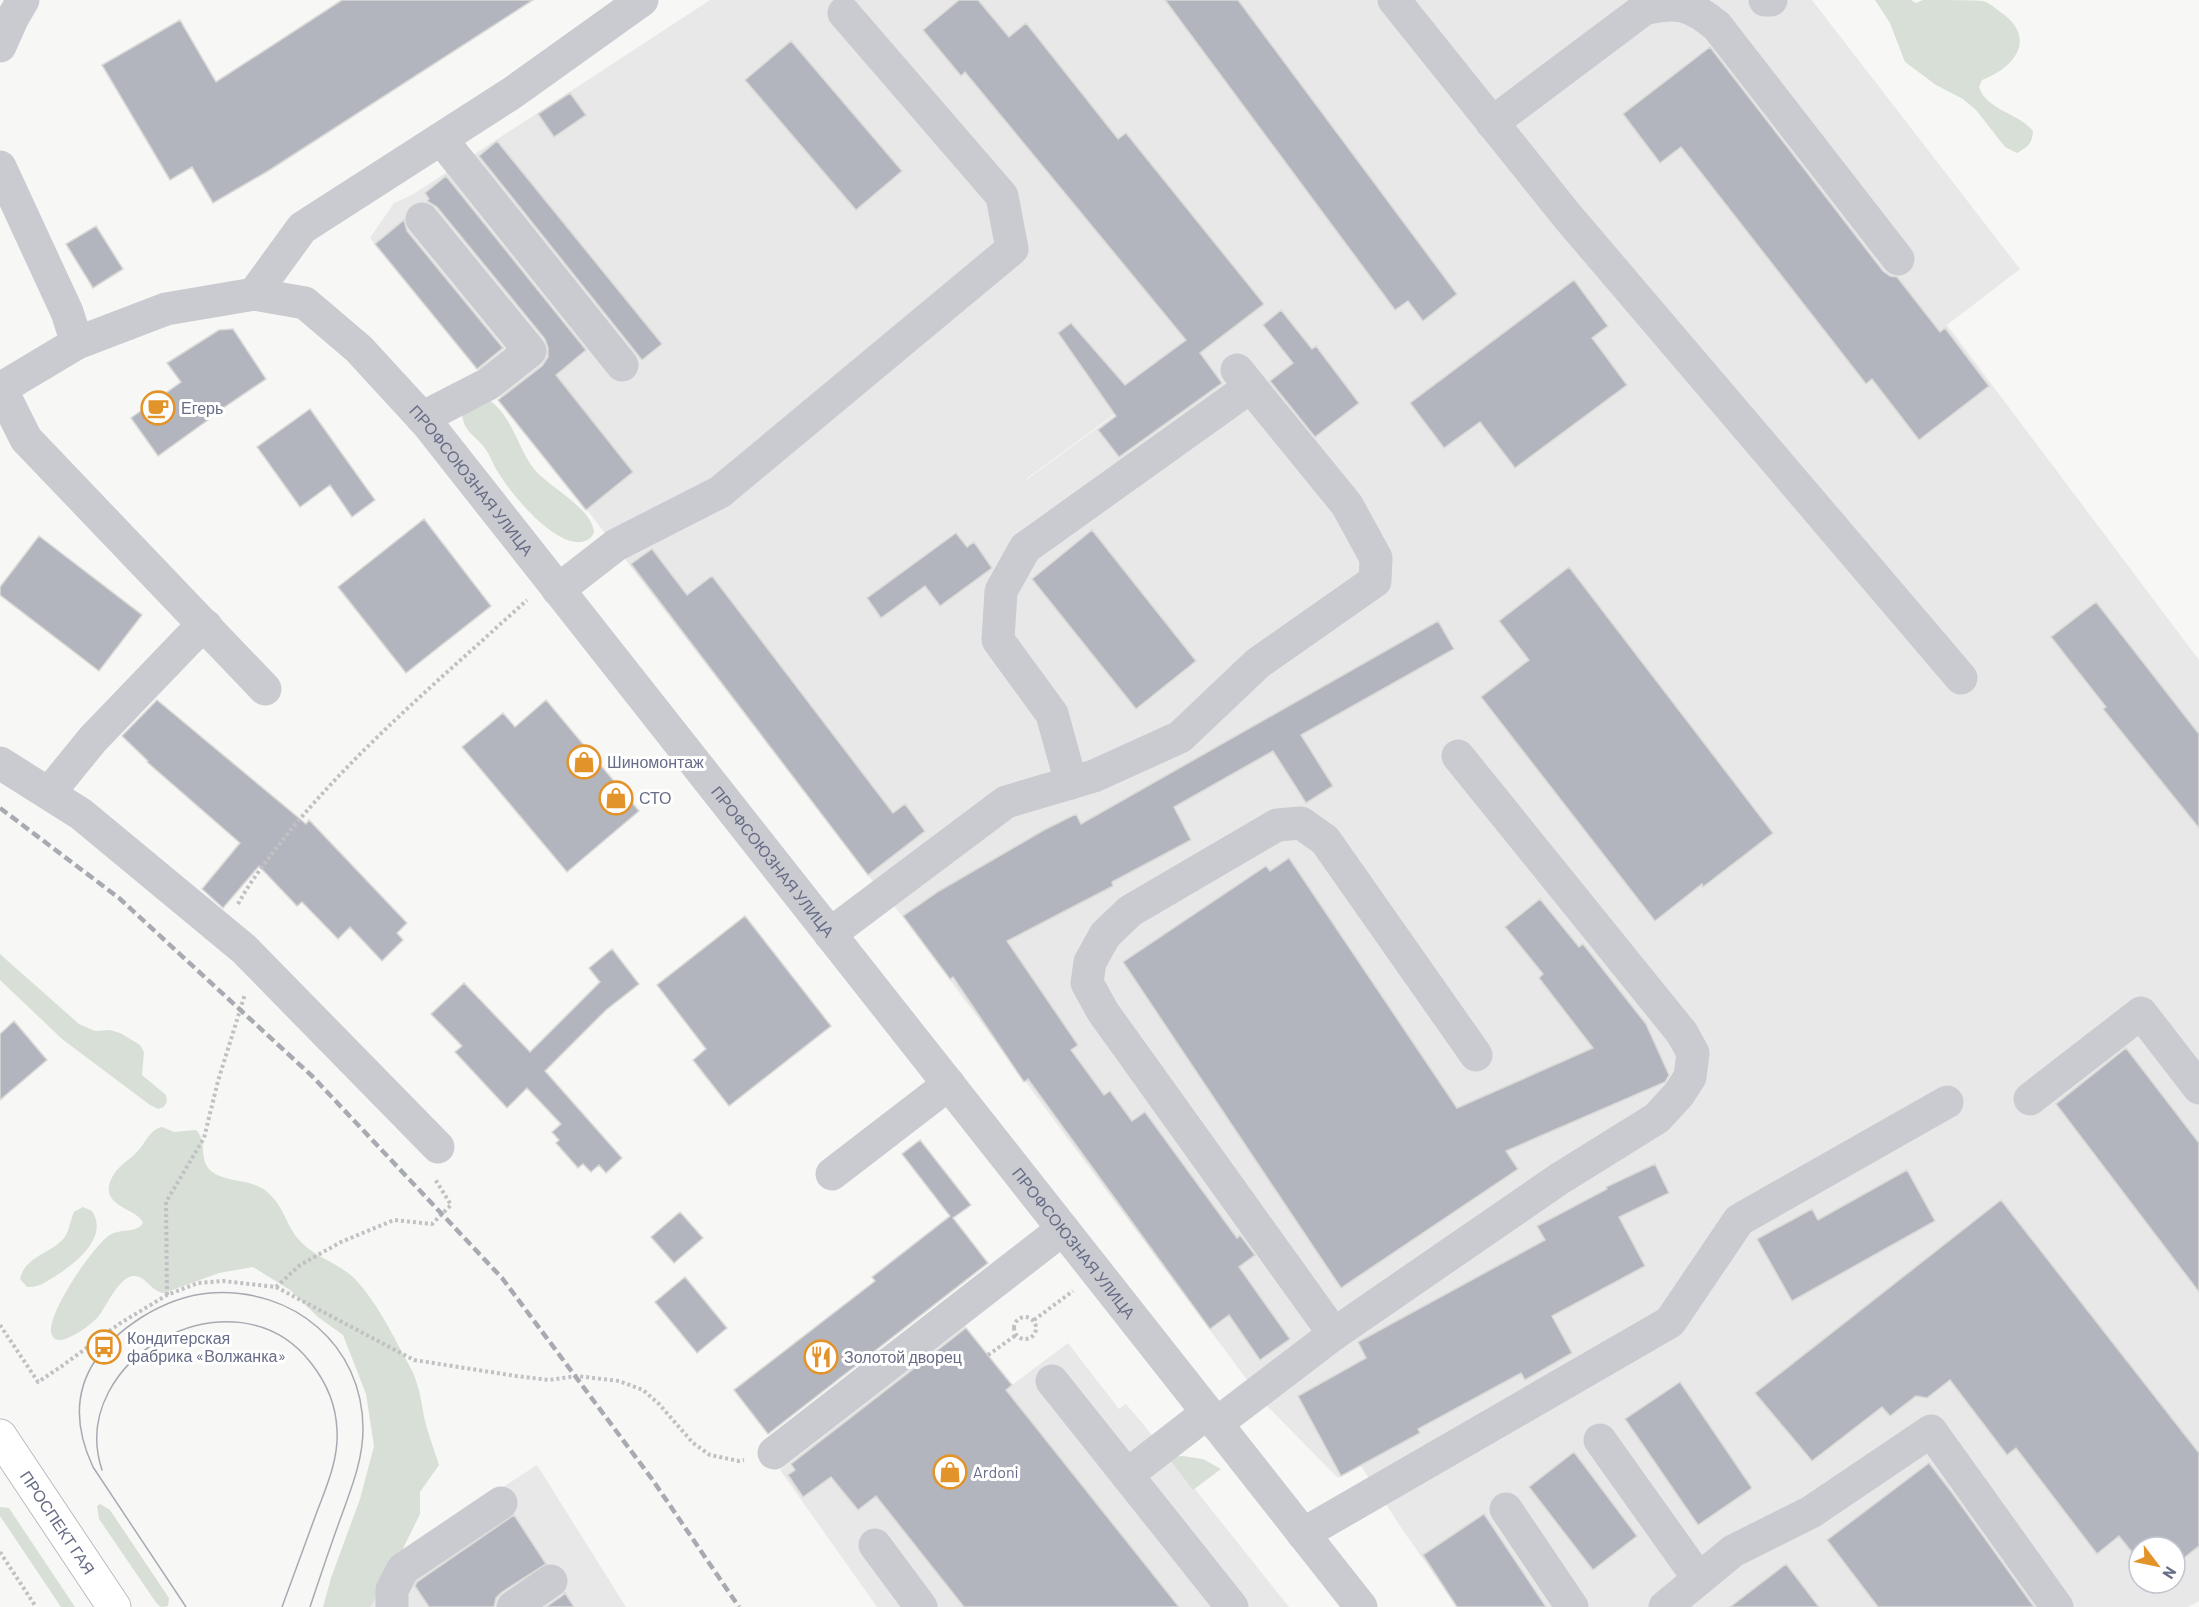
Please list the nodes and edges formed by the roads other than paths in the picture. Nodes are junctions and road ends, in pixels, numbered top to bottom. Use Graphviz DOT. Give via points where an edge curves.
graph roads {
  1 [pos="642,0"];
  2 [pos="1394,0"];
  3 [pos="1765,0"];
  4 [pos="1771,0"];
  5 [pos="844,13"];
  6 [pos="1492,123"];
  7 [pos="441,139"];
  8 [pos="0,167"];
  9 [pos="422,219"];
  10 [pos="1898,259"];
  11 [pos="254,294"];
  12 [pos="77,343"];
  13 [pos="622,365"];
  14 [pos="1,389"];
  15 [pos="422,418"];
  16 [pos="10,433"];
  17 [pos="554,584"];
  18 [pos="206,626"];
  19 [pos="1961,678"];
  20 [pos="265,689"];
  21 [pos="1458,756"];
  22 [pos="0,764"];
  23 [pos="1071,783"];
  24 [pos="49,793"];
  25 [pos="830,934"];
  26 [pos="1476,1055"];
  27 [pos="948,1084"];
  28 [pos="2199,1088"];
  29 [pos="2030,1099"];
  30 [pos="1947,1102"];
  31 [pos="438,1147"];
  32 [pos="832,1174"];
  33 [pos="1062,1229"];
  34 [pos="1334,1334"];
  35 [pos="1052,1381"];
  36 [pos="1212,1418"];
  37 [pos="0,1436"];
  38 [pos="1600,1440"];
  39 [pos="774,1453"];
  40 [pos="1127,1475"];
  41 [pos="501,1503"];
  42 [pos="1506,1509"];
  43 [pos="1303,1534"];
  44 [pos="874,1545"];
  45 [pos="1699,1579"];
  46 [pos="551,1581"];
  47 [pos="114,1607"];
  48 [pos="392,1607"];
  49 [pos="513,1607"];
  50 [pos="921,1607"];
  51 [pos="1232,1607"];
  52 [pos="1361,1607"];
  53 [pos="1572,1607"];
  54 [pos="1665,1607"];
  55 [pos="2057,1607"];
  1 -- 7 [label="street"];
  2 -- 6 [label="street"];
  3 -- 4 [label="street"];
  5 -- 17 [label="street" via="1002,196 1012,249 720,492 616,545"];
  6 -- 10 [label="street" via="1644,9 1666,4 1687,6 1717,26"];
  6 -- 19 [label="street"];
  7 -- 11 [label="street" via="302,228"];
  7 -- 13 [label="street"];
  8 -- 12 [label="street" via="68,312"];
  9 -- 15 [label="street" via="530,351 488,384"];
  11 -- 12 [label="street, ПРОФСОЮЗНАЯ УЛИЦА" via="166,309"];
  11 -- 15 [label="street, ПРОФСОЮЗНАЯ УЛИЦА" via="305,303 359,349"];
  12 -- 14 [label="street, ПРОФСОЮЗНАЯ УЛИЦА"];
  14 -- 16 [label="street"];
  15 -- 17 [label="street, ПРОФСОЮЗНАЯ УЛИЦА"];
  16 -- 18 [label="street" via="26,439"];
  17 -- 25 [label="street, ПРОФСОЮЗНАЯ УЛИЦА"];
  18 -- 20 [label="street"];
  18 -- 24 [label="street" via="93,739"];
  21 -- 34 [label="street" via="1682,1033 1693,1053 1690,1077 1657,1118 1559,1179"];
  22 -- 24 [label="street"];
  23 -- 23 [label="street" via="1180,736 1258,663 1375,581 1376,558 1347,505 1244,379 1024,548 1001,591 998,640 1052,714"];
  23 -- 25 [label="street" via="1006,802"];
  24 -- 31 [label="street" via="81,814 234,940"];
  25 -- 27 [label="street, ПРОФСОЮЗНАЯ УЛИЦА"];
  26 -- 34 [label="street" via="1325,840 1301,823 1277,825 1130,911 1105,935 1090,962 1087,982 1102,1012"];
  27 -- 32 [label="street"];
  27 -- 33 [label="street, ПРОФСОЮЗНАЯ УЛИЦА"];
  28 -- 29 [label="street" via="2141,1014"];
  30 -- 43 [label="street" via="1738,1220 1670,1322"];
  33 -- 36 [label="street, ПРОФСОЮЗНАЯ УЛИЦА"];
  33 -- 39 [label="street"];
  34 -- 36 [label="street"];
  35 -- 40 [label="street"];
  36 -- 40 [label="street"];
  36 -- 43 [label="street, ПРОФСОЮЗНАЯ УЛИЦА"];
  37 -- 47 [label="main road, ПРОСПЕКТ ГАЯ"];
  38 -- 45 [label="street"];
  40 -- 51 [label="street"];
  41 -- 48 [label="street" via="403,1569 392,1590"];
  42 -- 53 [label="street"];
  43 -- 52 [label="street, ПРОФСОЮЗНАЯ УЛИЦА"];
  44 -- 50 [label="street"];
  45 -- 54 [label="street"];
  45 -- 55 [label="street" via="1733,1551 1811,1512 1931,1431"];
  46 -- 49 [label="street"];
}
